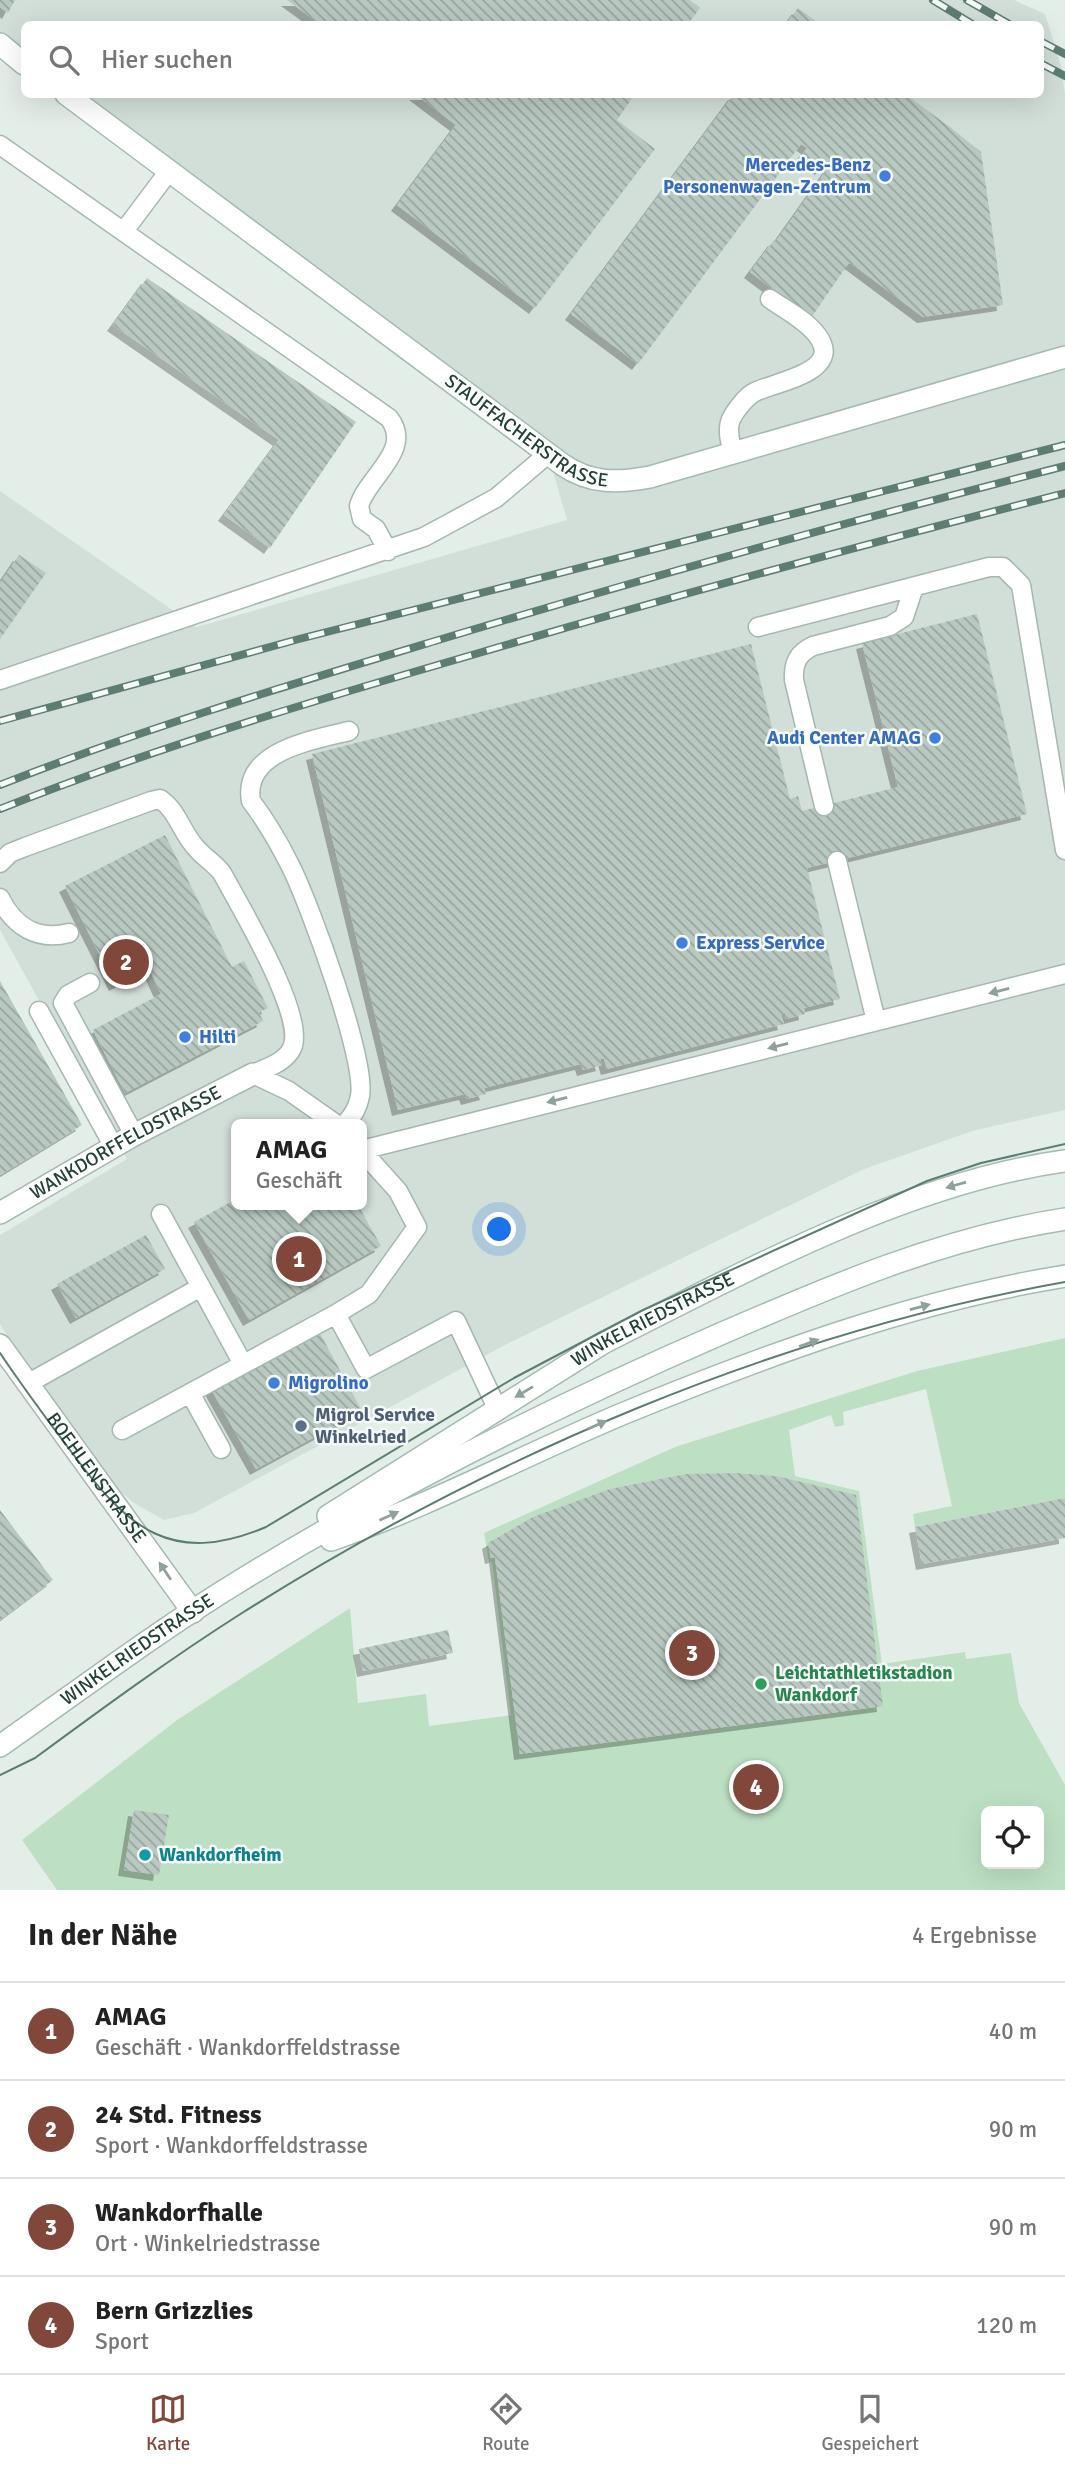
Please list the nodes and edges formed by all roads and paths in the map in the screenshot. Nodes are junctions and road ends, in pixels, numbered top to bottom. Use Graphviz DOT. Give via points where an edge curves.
graph roads {
  1 [pos="0,44"];
  2 [pos="21,62"];
  3 [pos="71,98"];
  4 [pos="0,145"];
  5 [pos="169,171"];
  6 [pos="124,231"];
  7 [pos="770,299"];
  8 [pos="1065,358"];
  9 [pos="548,454"];
  10 [pos="733,454"];
  11 [pos="387,551"];
  12 [pos="914,587"];
  13 [pos="758,627"];
  14 [pos="0,680"];
  15 [pos="349,731"];
  16 [pos="824,806"];
  17 [pos="1065,850"];
  18 [pos="837,861"];
  19 [pos="0,863"];
  20 [pos="0,898"];
  21 [pos="69,933"];
  22 [pos="1065,974"];
  23 [pos="90,983"];
  24 [pos="39,1011"];
  25 [pos="876,1021"];
  26 [pos="253,1074"];
  27 [pos="329,1119"];
  28 [pos="350,1119"];
  29 [pos="134,1135"];
  30 [pos="114,1147"];
  31 [pos="367,1150"];
  32 [pos="367,1157"];
  33 [pos="1065,1161"];
  34 [pos="0,1213"];
  35 [pos="161,1214"];
  36 [pos="1065,1219"];
  37 [pos="1065,1276"];
  38 [pos="201,1287"];
  39 [pos="336,1314"];
  40 [pos="0,1345"];
  41 [pos="243,1364"];
  42 [pos="27,1384"];
  43 [pos="190,1393"];
  44 [pos="497,1408"];
  45 [pos="122,1430"];
  46 [pos="221,1449"];
  47 [pos="279,1557"];
  48 [pos="193,1612"];
  49 [pos="0,1746"];
  1 -- 2 [label="main road"];
  3 -- 5 [label="main road, STAUFFACHERSTRASSE"];
  4 -- 6 [label="lane"];
  5 -- 6 [label="lane"];
  5 -- 9 [label="main road, STAUFFACHERSTRASSE"];
  6 -- 11 [label="lane" via="389,418 398,436 395,449 359,506 362,519 376,529"];
  7 -- 10 [label="lane" via="814,331 822,355 809,372 749,396 731,420"];
  8 -- 10 [label="main road, STAUFFACHERSTRASSE"];
  9 -- 10 [label="main road, STAUFFACHERSTRASSE" via="579,475 607,482 650,477"];
  9 -- 11 [label="lane" via="471,514"];
  11 -- 14 [label="lane"];
  12 -- 13 [label="lane"];
  12 -- 16 [label="lane" via="904,617 890,626 813,646 795,662 794,680"];
  12 -- 17 [label="lane" via="989,567 1003,567 1021,585"];
  15 -- 28 [label="lane" via="271,757 255,774 250,792 291,867 351,1034 360,1095"];
  18 -- 25 [label="lane"];
  19 -- 26 [label="lane" via="10,853 151,801 160,799 168,805 198,851 222,873 291,1008 296,1035 292,1049 280,1062"];
  20 -- 21 [label="lane" via="27,930 49,938"];
  22 -- 25 [label="lane, one-way"];
  23 -- 29 [label="lane" via="63,1003"];
  24 -- 30 [label="lane"];
  25 -- 31 [label="lane, one-way"];
  26 -- 27 [label="lane" via="289,1091"];
  26 -- 29 [label="main road, WANKDORFFELDSTRASSE"];
  29 -- 30 [label="main road, WANKDORFFELDSTRASSE"];
  30 -- 34 [label="main road, WANKDORFFELDSTRASSE"];
  32 -- 39 [label="lane" via="398,1191 417,1227 369,1294"];
  33 -- 44 [label="main road, WINKELRIEDSTRASSE, one-way" via="1022,1167 950,1187 872,1216 603,1343"];
  35 -- 38 [label="lane"];
  36 -- 47 [label="main road, WINKELRIEDSTRASSE" via="908,1257 811,1294 509,1431"];
  47 -- 37 [label="main road, WINKELRIEDSTRASSE, one-way" via="348,1534 627,1412 842,1331 1005,1286"];
  38 -- 41 [label="lane"];
  38 -- 42 [label="lane"];
  39 -- 41 [label="lane"];
  39 -- 44 [label="lane" via="366,1368 456,1321"];
  40 -- 42 [label="main road, BOEHLENSTRASSE"];
  41 -- 43 [label="lane"];
  48 -- 42 [label="main road, BOEHLENSTRASSE, one-way"];
  43 -- 45 [label="lane"];
  43 -- 46 [label="lane"];
  44 -- 47 [label="main road, WINKELRIEDSTRASSE" via="335,1510"];
  47 -- 48 [label="main road, WINKELRIEDSTRASSE"];
  48 -- 49 [label="main road, WINKELRIEDSTRASSE"];
}
